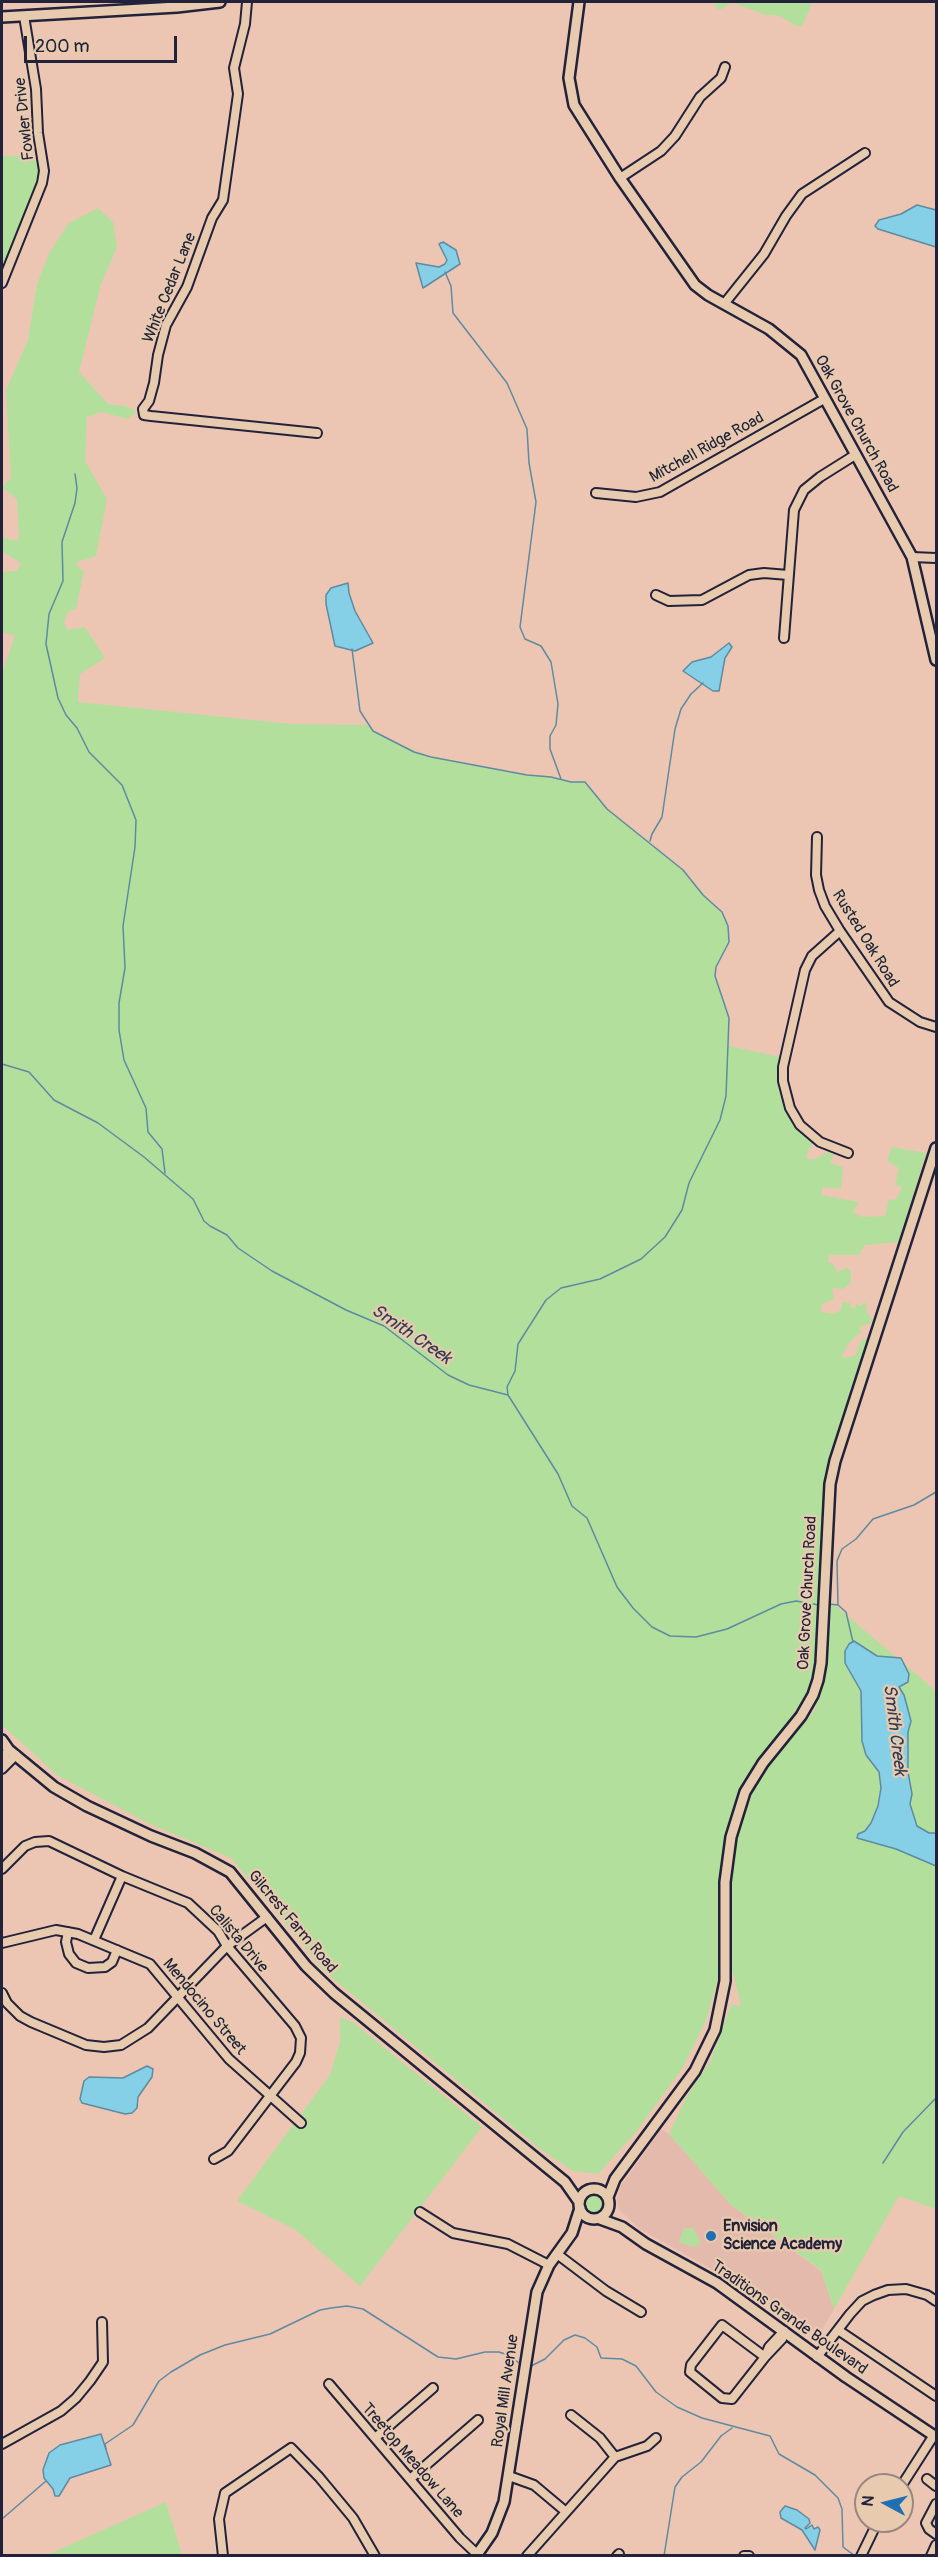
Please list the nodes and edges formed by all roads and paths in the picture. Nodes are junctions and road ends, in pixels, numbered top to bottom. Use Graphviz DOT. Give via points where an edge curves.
graph roads {
  1 [pos="220,2"];
  2 [pos="247,2"];
  3 [pos="579,2"];
  4 [pos="24,16"];
  5 [pos="2,17"];
  6 [pos="725,67"];
  7 [pos="865,153"];
  8 [pos="620,178"];
  9 [pos="2,283"];
  10 [pos="724,304"];
  11 [pos="824,399"];
  12 [pos="317,433"];
  13 [pos="855,455"];
  14 [pos="596,493"];
  15 [pos="912,557"];
  16 [pos="936,558"];
  17 [pos="788,575"];
  18 [pos="656,595"];
  19 [pos="784,638"];
  20 [pos="936,660"];
  21 [pos="817,837"];
  22 [pos="840,931"];
  23 [pos="936,1027"];
  24 [pos="936,1148"];
  25 [pos="848,1153"];
  26 [pos="2,1740"];
  27 [pos="12,1753"];
  28 [pos="2,1758"];
  29 [pos="2,1769"];
  30 [pos="2,1869"];
  31 [pos="122,1876"];
  32 [pos="267,1917"];
  33 [pos="68,1932"];
  34 [pos="94,1940"];
  35 [pos="2,1942"];
  36 [pos="227,1946"];
  37 [pos="117,1950"];
  38 [pos="2,1995"];
  39 [pos="177,1997"];
  40 [pos="270,2098"];
  41 [pos="301,2123"];
  42 [pos="214,2159"];
  43 [pos="615,2179"];
  44 [pos="566,2182"];
  45 [pos="593,2189"];
  46 [pos="608,2200"];
  47 [pos="579,2205"];
  48 [pos="420,2212"];
  49 [pos="597,2219"];
  50 [pos="622,2227"];
  51 [pos="572,2233"];
  52 [pos="557,2254"];
  53 [pos="549,2265"];
  54 [pos="936,2301"];
  55 [pos="641,2312"];
  56 [pos="102,2322"];
  57 [pos="838,2330"];
  58 [pos="784,2331"];
  59 [pos="765,2357"];
  60 [pos="817,2357"];
  61 [pos="329,2384"];
  62 [pos="433,2388"];
  63 [pos="936,2396"];
  64 [pos="571,2415"];
  65 [pos="478,2420"];
  66 [pos="935,2436"];
  67 [pos="375,2438"];
  68 [pos="656,2439"];
  69 [pos="2,2444"];
  70 [pos="615,2457"];
  71 [pos="910,2473"];
  72 [pos="509,2476"];
  73 [pos="410,2478"];
  74 [pos="927,2479"];
  75 [pos="936,2486"];
  76 [pos="936,2504"];
  77 [pos="565,2511"];
  78 [pos="872,2533"];
  79 [pos="936,2534"];
  80 [pos="936,2545"];
  81 [pos="477,2555"];
  82 [pos="222,2556"];
  83 [pos="375,2556"];
  84 [pos="526,2556"];
  85 [pos="744,2556"];
  86 [pos="749,2556"];
  87 [pos="861,2556"];
  88 [pos="931,2556"];
  1 -- 4 [label="main road"];
  2 -- 12 [label="street, White Cedar Lane" via="234,68 238,94 223,200 212,218 187,287 166,325 154,383 143,409 144,415 151,416"];
  3 -- 8 [label="main road, Oak Grove Church Road" via="568,78 570,94"];
  4 -- 5 [label="main road"];
  4 -- 9 [label="street, Fowler Drive" via="44,171"];
  6 -- 8 [label="street" via="721,78 700,97 661,151"];
  7 -- 10 [label="street" via="802,194 764,254"];
  8 -- 10 [label="main road, Oak Grove Church Road" via="695,285"];
  10 -- 11 [label="main road, Oak Grove Church Road" via="769,330 801,355"];
  11 -- 13 [label="main road, Oak Grove Church Road"];
  11 -- 14 [label="street, Mitchell Ridge Road" via="660,492 636,497"];
  13 -- 15 [label="main road, Oak Grove Church Road"];
  13 -- 17 [label="street" via="804,490 794,510"];
  15 -- 16 [label="street"];
  15 -- 20 [label="main road, Oak Grove Church Road"];
  17 -- 18 [label="street" via="749,575 702,600 669,602"];
  17 -- 19 [label="street"];
  21 -- 22 [label="street, Rusted Oak Road" via="819,890"];
  22 -- 23 [label="street, Rusted Oak Road" via="890,1002 920,1022"];
  22 -- 25 [label="street" via="812,956 805,970 783,1081 790,1108 800,1125 820,1142"];
  24 -- 43 [label="main road, Oak Grove Church Road" via="835,1461 830,1485 818,1680 801,1716 763,1763 746,1792 730,1837 725,1882 725,1981 717,2023 695,2071"];
  26 -- 27 [label="main road, Gilcrest Farm Road"];
  27 -- 28 [label="street"];
  27 -- 29 [label="street"];
  27 -- 32 [label="main road, Gilcrest Farm Road" via="54,1787 87,1806 230,1872"];
  30 -- 31 [label="street, Calista Drive" via="25,1846 49,1841"];
  31 -- 34 [label="street"];
  31 -- 36 [label="street, Calista Drive" via="188,1903 205,1917"];
  32 -- 36 [label="street"];
  32 -- 44 [label="main road, Gilcrest Farm Road" via="306,1966 334,1993"];
  33 -- 34 [label="street, Mendocino Street"];
  33 -- 35 [label="street, Mendocino Street" via="56,1930"];
  33 -- 37 [label="street" via="69,1954 76,1963 88,1968 105,1967"];
  34 -- 37 [label="street, Mendocino Street"];
  36 -- 39 [label="street"];
  36 -- 40 [label="street, Calista Drive" via="296,2026 301,2038 296,2062"];
  37 -- 39 [label="street, Mendocino Street" via="154,1967"];
  38 -- 39 [label="street" via="20,2016 31,2022 86,2045 104,2048 122,2045 140,2035"];
  39 -- 40 [label="street, Mendocino Street" via="229,2059"];
  40 -- 41 [label="street, Mendocino Street"];
  40 -- 42 [label="street, Calista Drive" via="228,2151"];
  43 -- 45 [label="main road, Oak Grove Church Road"];
  43 -- 46 [label="main road, Oak Grove Church Road"];
  44 -- 45 [label="main road, Gilcrest Farm Road"];
  44 -- 47 [label="main road, Gilcrest Farm Road"];
  45 -- 46 [label="main road"];
  45 -- 47 [label="main road" via="583,2194"];
  46 -- 49 [label="main road" via="607,2212"];
  46 -- 50 [label="main road, Traditions Grande Boulevard"];
  47 -- 49 [label="main road" via="585,2216"];
  47 -- 51 [label="main road, Royal Mill Avenue"];
  48 -- 53 [label="street" via="453,2233 508,2244"];
  49 -- 50 [label="main road, Traditions Grande Boulevard"];
  49 -- 51 [label="main road, Royal Mill Avenue"];
  50 -- 58 [label="main road, Traditions Grande Boulevard" via="717,2283"];
  51 -- 52 [label="main road, Royal Mill Avenue"];
  52 -- 53 [label="main road, Royal Mill Avenue"];
  52 -- 55 [label="street"];
  53 -- 72 [label="main road, Royal Mill Avenue" via="537,2292"];
  54 -- 57 [label="street" via="906,2289 881,2292 857,2306"];
  56 -- 69 [label="street" via="103,2362 90,2381 61,2411"];
  57 -- 60 [label="street"];
  57 -- 63 [label="street"];
  58 -- 59 [label="street"];
  58 -- 60 [label="main road, Traditions Grande Boulevard"];
  59 -- 59 [label="street" via="722,2325 690,2372 729,2400"];
  60 -- 66 [label="main road, Traditions Grande Boulevard"];
  61 -- 67 [label="street, Treetop Meadow Lane"];
  62 -- 67 [label="street"];
  64 -- 70 [label="street" via="600,2438"];
  65 -- 73 [label="street"];
  66 -- 71 [label="street"];
  67 -- 73 [label="street, Treetop Meadow Lane"];
  68 -- 70 [label="street"];
  70 -- 77 [label="street"];
  72 -- 77 [label="street" via="534,2485"];
  72 -- 81 [label="main road, Royal Mill Avenue" via="501,2513"];
  73 -- 81 [label="street, Treetop Meadow Lane"];
  74 -- 75 [label="street"];
  76 -- 79 [label="street" via="926,2523"];
  77 -- 84 [label="street"];
  78 -- 87 [label="street"];
  80 -- 88 [label="street"];
  82 -- 83 [label="street" via="219,2519 225,2493 291,2448 353,2518"];
  85 -- 86 [label="street"];
}
